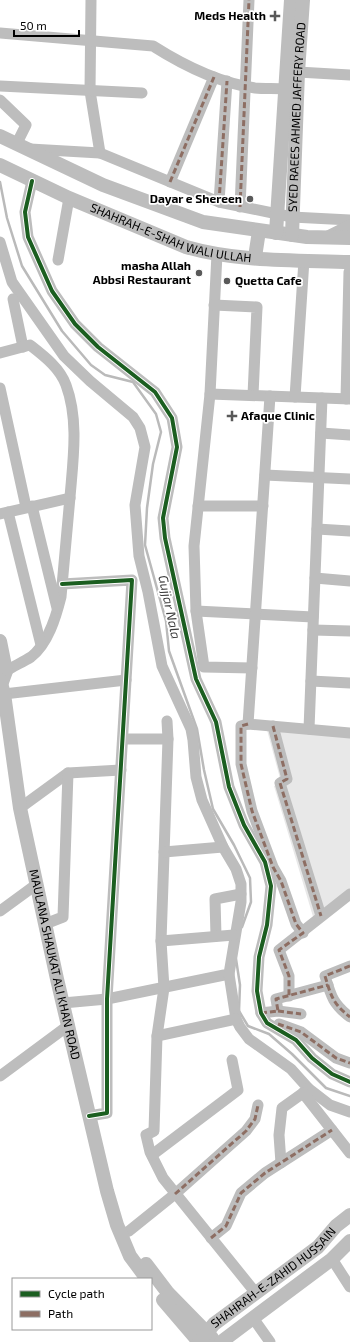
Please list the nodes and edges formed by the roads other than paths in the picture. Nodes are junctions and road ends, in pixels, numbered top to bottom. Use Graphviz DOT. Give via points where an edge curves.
graph roads {
  1 [pos="91,0"];
  2 [pos="249,0"];
  3 [pos="290,0"];
  4 [pos="303,0"];
  5 [pos="0,33"];
  6 [pos="90,41"];
  7 [pos="298,72"];
  8 [pos="350,75"];
  9 [pos="214,77"];
  10 [pos="227,81"];
  11 [pos="0,86"];
  12 [pos="246,86"];
  13 [pos="286,89"];
  14 [pos="90,91"];
  15 [pos="142,93"];
  16 [pos="0,100"];
  17 [pos="0,136"];
  18 [pos="17,143"];
  19 [pos="30,149"];
  20 [pos="100,153"];
  21 [pos="0,166"];
  22 [pos="32,181"];
  23 [pos="170,182"];
  24 [pos="69,198"];
  25 [pos="220,202"];
  26 [pos="240,207"];
  27 [pos="277,215"];
  28 [pos="292,217"];
  29 [pos="350,220"];
  30 [pos="350,224"];
  31 [pos="259,231"];
  32 [pos="276,233"];
  33 [pos="292,235"];
  34 [pos="323,238"];
  35 [pos="350,238"];
  36 [pos="0,242"];
  37 [pos="217,254"];
  38 [pos="255,257"];
  39 [pos="58,260"];
  40 [pos="309,260"];
  41 [pos="350,269"];
  42 [pos="13,299"];
  43 [pos="214,305"];
  44 [pos="23,347"];
  45 [pos="0,351"];
  46 [pos="0,388"];
  47 [pos="210,394"];
  48 [pos="253,395"];
  49 [pos="270,396"];
  50 [pos="295,397"];
  51 [pos="322,398"];
  52 [pos="348,399"];
  53 [pos="321,433"];
  54 [pos="350,435"];
  55 [pos="265,475"];
  56 [pos="319,477"];
  57 [pos="350,479"];
  58 [pos="70,498"];
  59 [pos="198,506"];
  60 [pos="263,506"];
  61 [pos="29,507"];
  62 [pos="4,513"];
  63 [pos="317,529"];
  64 [pos="350,531"];
  65 [pos="315,578"];
  66 [pos="350,580"];
  67 [pos="62,584"];
  68 [pos="58,610"];
  69 [pos="196,611"];
  70 [pos="256,614"];
  71 [pos="313,616"];
  72 [pos="313,630"];
  73 [pos="350,631"];
  74 [pos="41,645"];
  75 [pos="0,647"];
  76 [pos="252,668"];
  77 [pos="126,680"];
  78 [pos="311,681"];
  79 [pos="3,682"];
  80 [pos="350,684"];
  81 [pos="167,720"];
  82 [pos="248,724"];
  83 [pos="273,726"];
  84 [pos="309,729"];
  85 [pos="350,733"];
  86 [pos="123,739"];
  87 [pos="168,739"];
  88 [pos="121,770"];
  89 [pos="68,773"];
  90 [pos="20,808"];
  91 [pos="223,848"];
  92 [pos="164,852"];
  93 [pos="37,884"];
  94 [pos="241,894"];
  95 [pos="350,894"];
  96 [pos="0,910"];
  97 [pos="321,916"];
  98 [pos="46,924"];
  99 [pos="303,933"];
  100 [pos="234,935"];
  101 [pos="216,936"];
  102 [pos="161,941"];
  103 [pos="350,966"];
  104 [pos="229,974"];
  105 [pos="328,985"];
  106 [pos="164,988"];
  107 [pos="289,996"];
  108 [pos="107,998"];
  109 [pos="63,1003"];
  110 [pos="278,1011"];
  111 [pos="261,1013"];
  112 [pos="301,1014"];
  113 [pos="350,1017"];
  114 [pos="236,1019"];
  115 [pos="278,1024"];
  116 [pos="68,1026"];
  117 [pos="157,1036"];
  118 [pos="232,1060"];
  119 [pos="350,1063"];
  120 [pos="0,1076"];
  121 [pos="350,1082"];
  122 [pos="306,1091"];
  123 [pos="258,1105"];
  124 [pos="350,1112"];
  125 [pos="89,1116"];
  126 [pos="332,1130"];
  127 [pos="350,1153"];
  128 [pos="152,1156"];
  129 [pos="281,1163"];
  130 [pos="175,1194"];
  131 [pos="350,1215"];
  132 [pos="211,1238"];
  133 [pos="123,1239"];
  134 [pos="350,1241"];
  135 [pos="332,1259"];
  136 [pos="146,1278"];
  137 [pos="152,1285"];
  138 [pos="350,1287"];
  139 [pos="255,1292"];
  140 [pos="253,1318"];
  141 [pos="203,1340"];
  142 [pos="221,1342"];
  143 [pos="270,1342"];
  1 -- 6 [label="street"];
  2 -- 12 [label="street"];
  3 -- 13 [label="main road, SYED RAEES AHMED JAFFERY ROAD"];
  4 -- 7 [label="main road, SYED RAEES AHMED JAFFERY ROAD"];
  5 -- 6 [label="street"];
  6 -- 9 [label="street" via="152,46"];
  6 -- 14 [label="street"];
  7 -- 8 [label="street"];
  7 -- 28 [label="main road, SYED RAEES AHMED JAFFERY ROAD"];
  9 -- 10 [label="street"];
  9 -- 23 [label="street"];
  10 -- 12 [label="street"];
  10 -- 25 [label="street"];
  11 -- 14 [label="street"];
  12 -- 13 [label="street"];
  12 -- 26 [label="street"];
  13 -- 27 [label="main road, SYED RAEES AHMED JAFFERY ROAD"];
  14 -- 15 [label="street"];
  14 -- 20 [label="street"];
  16 -- 18 [label="street" via="26,125"];
  17 -- 18 [label="main road, SHAHRAH-E-SHAH WALI ULLAH"];
  18 -- 19 [label="main road, SHAHRAH-E-SHAH WALI ULLAH"];
  19 -- 20 [label="street"];
  19 -- 31 [label="main road, SHAHRAH-E-SHAH WALI ULLAH" via="73,172 171,212 203,222"];
  20 -- 23 [label="street"];
  21 -- 22 [label="main road, SHAHRAH-E-SHAH WALI ULLAH"];
  22 -- 24 [label="main road, SHAHRAH-E-SHAH WALI ULLAH"];
  22 -- 111 [label="street" via="25,212 28,237 52,291 75,324 98,347 155,392 172,418 177,447 163,518 165,538 196,679 216,722 229,787 244,825 265,862 271,886 267,925 259,957 257,991"];
  23 -- 25 [label="street"];
  24 -- 37 [label="main road, SHAHRAH-E-SHAH WALI ULLAH" via="186,247"];
  24 -- 39 [label="street"];
  25 -- 26 [label="street"];
  26 -- 27 [label="street"];
  27 -- 28 [label="street"];
  27 -- 32 [label="main road, SYED RAEES AHMED JAFFERY ROAD"];
  28 -- 29 [label="street"];
  28 -- 33 [label="main road, SYED RAEES AHMED JAFFERY ROAD"];
  30 -- 34 [label="street"];
  31 -- 32 [label="main road, SHAHRAH-E-SHAH WALI ULLAH"];
  31 -- 38 [label="main road"];
  32 -- 33 [label="main road, SHAHRAH-E-SHAH WALI ULLAH"];
  33 -- 34 [label="main road, SHAHRAH-E-SHAH WALI ULLAH"];
  34 -- 35 [label="main road, SHAHRAH-E-SHAH WALI ULLAH"];
  36 -- 91 [label="street" via="12,282 64,356 133,417 140,428 145,447 135,505 139,556 162,666 191,729 196,778 202,800"];
  37 -- 38 [label="main road, SHAHRAH-E-SHAH WALI ULLAH"];
  37 -- 43 [label="street"];
  38 -- 40 [label="main road, SHAHRAH-E-SHAH WALI ULLAH"];
  40 -- 41 [label="main road, SHAHRAH-E-SHAH WALI ULLAH"];
  40 -- 50 [label="street"];
  41 -- 52 [label="street"];
  42 -- 44 [label="street"];
  43 -- 47 [label="street"];
  43 -- 48 [label="street" via="257,307"];
  44 -- 45 [label="street"];
  44 -- 58 [label="street" via="30,346 45,357 66,384 74,422"];
  46 -- 61 [label="street"];
  47 -- 48 [label="street"];
  47 -- 59 [label="street"];
  48 -- 49 [label="street"];
  49 -- 50 [label="street"];
  49 -- 55 [label="street"];
  50 -- 51 [label="street"];
  51 -- 52 [label="street"];
  51 -- 53 [label="street"];
  53 -- 54 [label="street"];
  53 -- 56 [label="street"];
  55 -- 56 [label="street"];
  55 -- 60 [label="street"];
  56 -- 57 [label="street"];
  56 -- 63 [label="street"];
  58 -- 61 [label="street"];
  58 -- 67 [label="street"];
  59 -- 60 [label="street"];
  59 -- 69 [label="street" via="194,546"];
  60 -- 70 [label="street"];
  61 -- 62 [label="street"];
  61 -- 68 [label="street"];
  62 -- 74 [label="street"];
  63 -- 64 [label="street"];
  63 -- 65 [label="street"];
  65 -- 66 [label="street"];
  65 -- 71 [label="street"];
  67 -- 68 [label="street"];
  67 -- 77 [label="street" via="132,580"];
  68 -- 74 [label="street"];
  69 -- 70 [label="street"];
  69 -- 76 [label="street" via="204,666"];
  70 -- 71 [label="street"];
  70 -- 76 [label="street"];
  71 -- 72 [label="street"];
  72 -- 73 [label="street"];
  72 -- 78 [label="street"];
  74 -- 79 [label="street"];
  75 -- 79 [label="main road, MAULANA SHAUKAT ALI KHAN ROAD"];
  76 -- 82 [label="street"];
  77 -- 79 [label="street"];
  77 -- 86 [label="street"];
  78 -- 80 [label="street"];
  78 -- 84 [label="street"];
  79 -- 90 [label="main road, MAULANA SHAUKAT ALI KHAN ROAD"];
  81 -- 87 [label="street"];
  82 -- 83 [label="street"];
  82 -- 99 [label="street" via="241,726 241,764 252,811 296,924"];
  83 -- 84 [label="street"];
  83 -- 97 [label="street" via="287,779 280,783"];
  84 -- 85 [label="street"];
  86 -- 87 [label="street"];
  86 -- 88 [label="street"];
  87 -- 92 [label="street"];
  88 -- 89 [label="street"];
  88 -- 108 [label="street"];
  89 -- 90 [label="street"];
  89 -- 98 [label="street" via="63,917"];
  90 -- 93 [label="main road, MAULANA SHAUKAT ALI KHAN ROAD"];
  91 -- 92 [label="street"];
  91 -- 94 [label="street" via="236,869"];
  92 -- 102 [label="street"];
  93 -- 96 [label="street"];
  93 -- 98 [label="main road, MAULANA SHAUKAT ALI KHAN ROAD"];
  94 -- 100 [label="street"];
  94 -- 101 [label="street" via="215,899"];
  95 -- 97 [label="street"];
  97 -- 99 [label="street"];
  98 -- 109 [label="main road, MAULANA SHAUKAT ALI KHAN ROAD"];
  99 -- 107 [label="street" via="279,950 289,976"];
  100 -- 101 [label="street"];
  100 -- 104 [label="street"];
  101 -- 102 [label="street"];
  102 -- 106 [label="street"];
  103 -- 105 [label="street" via="325,976"];
  104 -- 106 [label="street"];
  104 -- 114 [label="street"];
  105 -- 107 [label="street"];
  105 -- 113 [label="street" via="334,1002"];
  106 -- 108 [label="street"];
  106 -- 117 [label="street"];
  107 -- 110 [label="street" via="276,999"];
  108 -- 109 [label="street"];
  108 -- 125 [label="street" via="107,1113"];
  109 -- 116 [label="main road, MAULANA SHAUKAT ALI KHAN ROAD"];
  110 -- 111 [label="street"];
  110 -- 112 [label="street"];
  111 -- 121 [label="street" via="267,1022 296,1040 312,1058 332,1074"];
  114 -- 117 [label="street"];
  114 -- 122 [label="street" via="249,1039 291,1069"];
  115 -- 119 [label="street" via="301,1032 336,1058"];
  116 -- 120 [label="street"];
  116 -- 125 [label="main road, MAULANA SHAUKAT ALI KHAN ROAD"];
  117 -- 128 [label="street" via="154,1131 146,1135"];
  118 -- 128 [label="street" via="238,1090"];
  122 -- 124 [label="street" via="330,1105"];
  122 -- 126 [label="street"];
  122 -- 129 [label="street" via="282,1108 279,1135"];
  123 -- 130 [label="street" via="255,1118 246,1131"];
  125 -- 133 [label="main road, MAULANA SHAUKAT ALI KHAN ROAD" via="107,1191"];
  126 -- 127 [label="street"];
  126 -- 129 [label="street"];
  128 -- 130 [label="street"];
  129 -- 132 [label="street" via="241,1193 226,1226"];
  130 -- 132 [label="street"];
  130 -- 133 [label="street" via="129,1231"];
  131 -- 139 [label="main road, SHAHRAH-E-ZAHID HUSSAIN" via="336,1226 318,1247"];
  132 -- 139 [label="street"];
  133 -- 136 [label="main road, MAULANA SHAUKAT ALI KHAN ROAD" via="130,1256"];
  133 -- 141 [label="main road, MAULANA SHAUKAT ALI KHAN ROAD" via="136,1252"];
  134 -- 135 [label="main road, SHAHRAH-E-ZAHID HUSSAIN"];
  135 -- 138 [label="street"];
  135 -- 140 [label="main road, SHAHRAH-E-ZAHID HUSSAIN"];
  137 -- 141 [label="main road"];
  139 -- 141 [label="main road, SHAHRAH-E-ZAHID HUSSAIN"];
  140 -- 142 [label="main road, SHAHRAH-E-ZAHID HUSSAIN"];
  140 -- 143 [label="street"];
}
